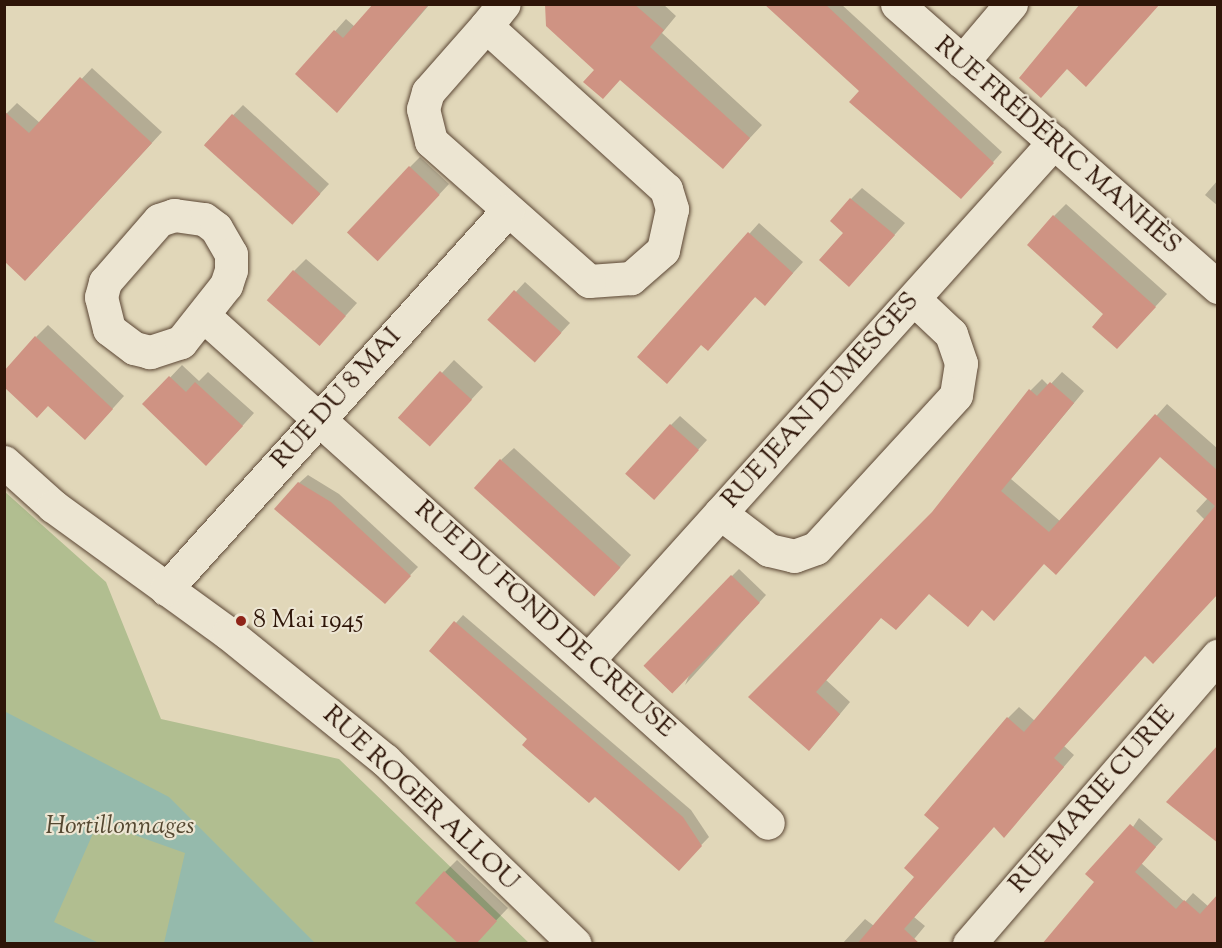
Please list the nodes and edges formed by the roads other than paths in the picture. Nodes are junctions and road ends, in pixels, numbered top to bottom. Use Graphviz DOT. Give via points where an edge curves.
graph roads {
  1 [pos="897,4"];
  2 [pos="1011,4"];
  3 [pos="495,15"];
  4 [pos="962,62"];
  5 [pos="1054,142"];
  6 [pos="508,210"];
  7 [pos="1218,287"];
  8 [pos="914,299"];
  9 [pos="204,316"];
  10 [pos="319,418"];
  11 [pos="4,462"];
  12 [pos="720,513"];
  13 [pos="166,589"];
  14 [pos="1218,656"];
  15 [pos="588,660"];
  16 [pos="768,823"];
  17 [pos="575,944"];
  18 [pos="969,944"];
  1 -- 4 [label="street, RUE FRÉDÉRIC MANHÈS"];
  2 -- 4 [label="street"];
  3 -- 6 [label="street" via="428,92 424,125 431,141"];
  3 -- 6 [label="street" via="666,189 672,209 663,250 631,278 610,283 588,281"];
  4 -- 5 [label="street, RUE FRÉDÉRIC MANHÈS"];
  5 -- 7 [label="street, RUE FRÉDÉRIC MANHÈS"];
  5 -- 8 [label="street, RUE JEAN DUMESGES"];
  6 -- 10 [label="street, RUE DU 8 MAI"];
  8 -- 12 [label="street, RUE JEAN DUMESGES"];
  8 -- 12 [label="street" via="951,334 961,363 956,395 816,548 794,556 769,550"];
  9 -- 10 [label="street, RUE DU FOND DE CREUSE"];
  10 -- 13 [label="street, RUE DU 8 MAI"];
  10 -- 15 [label="street, RUE DU FOND DE CREUSE"];
  11 -- 13 [label="street, RUE ROGER ALLOU" via="63,513"];
  12 -- 15 [label="street, RUE JEAN DUMESGES"];
  13 -- 17 [label="street, RUE ROGER ALLOU" via="385,760"];
  14 -- 18 [label="street, RUE MARIE CURIE"];
  15 -- 16 [label="street, RUE DU FOND DE CREUSE"];
}
